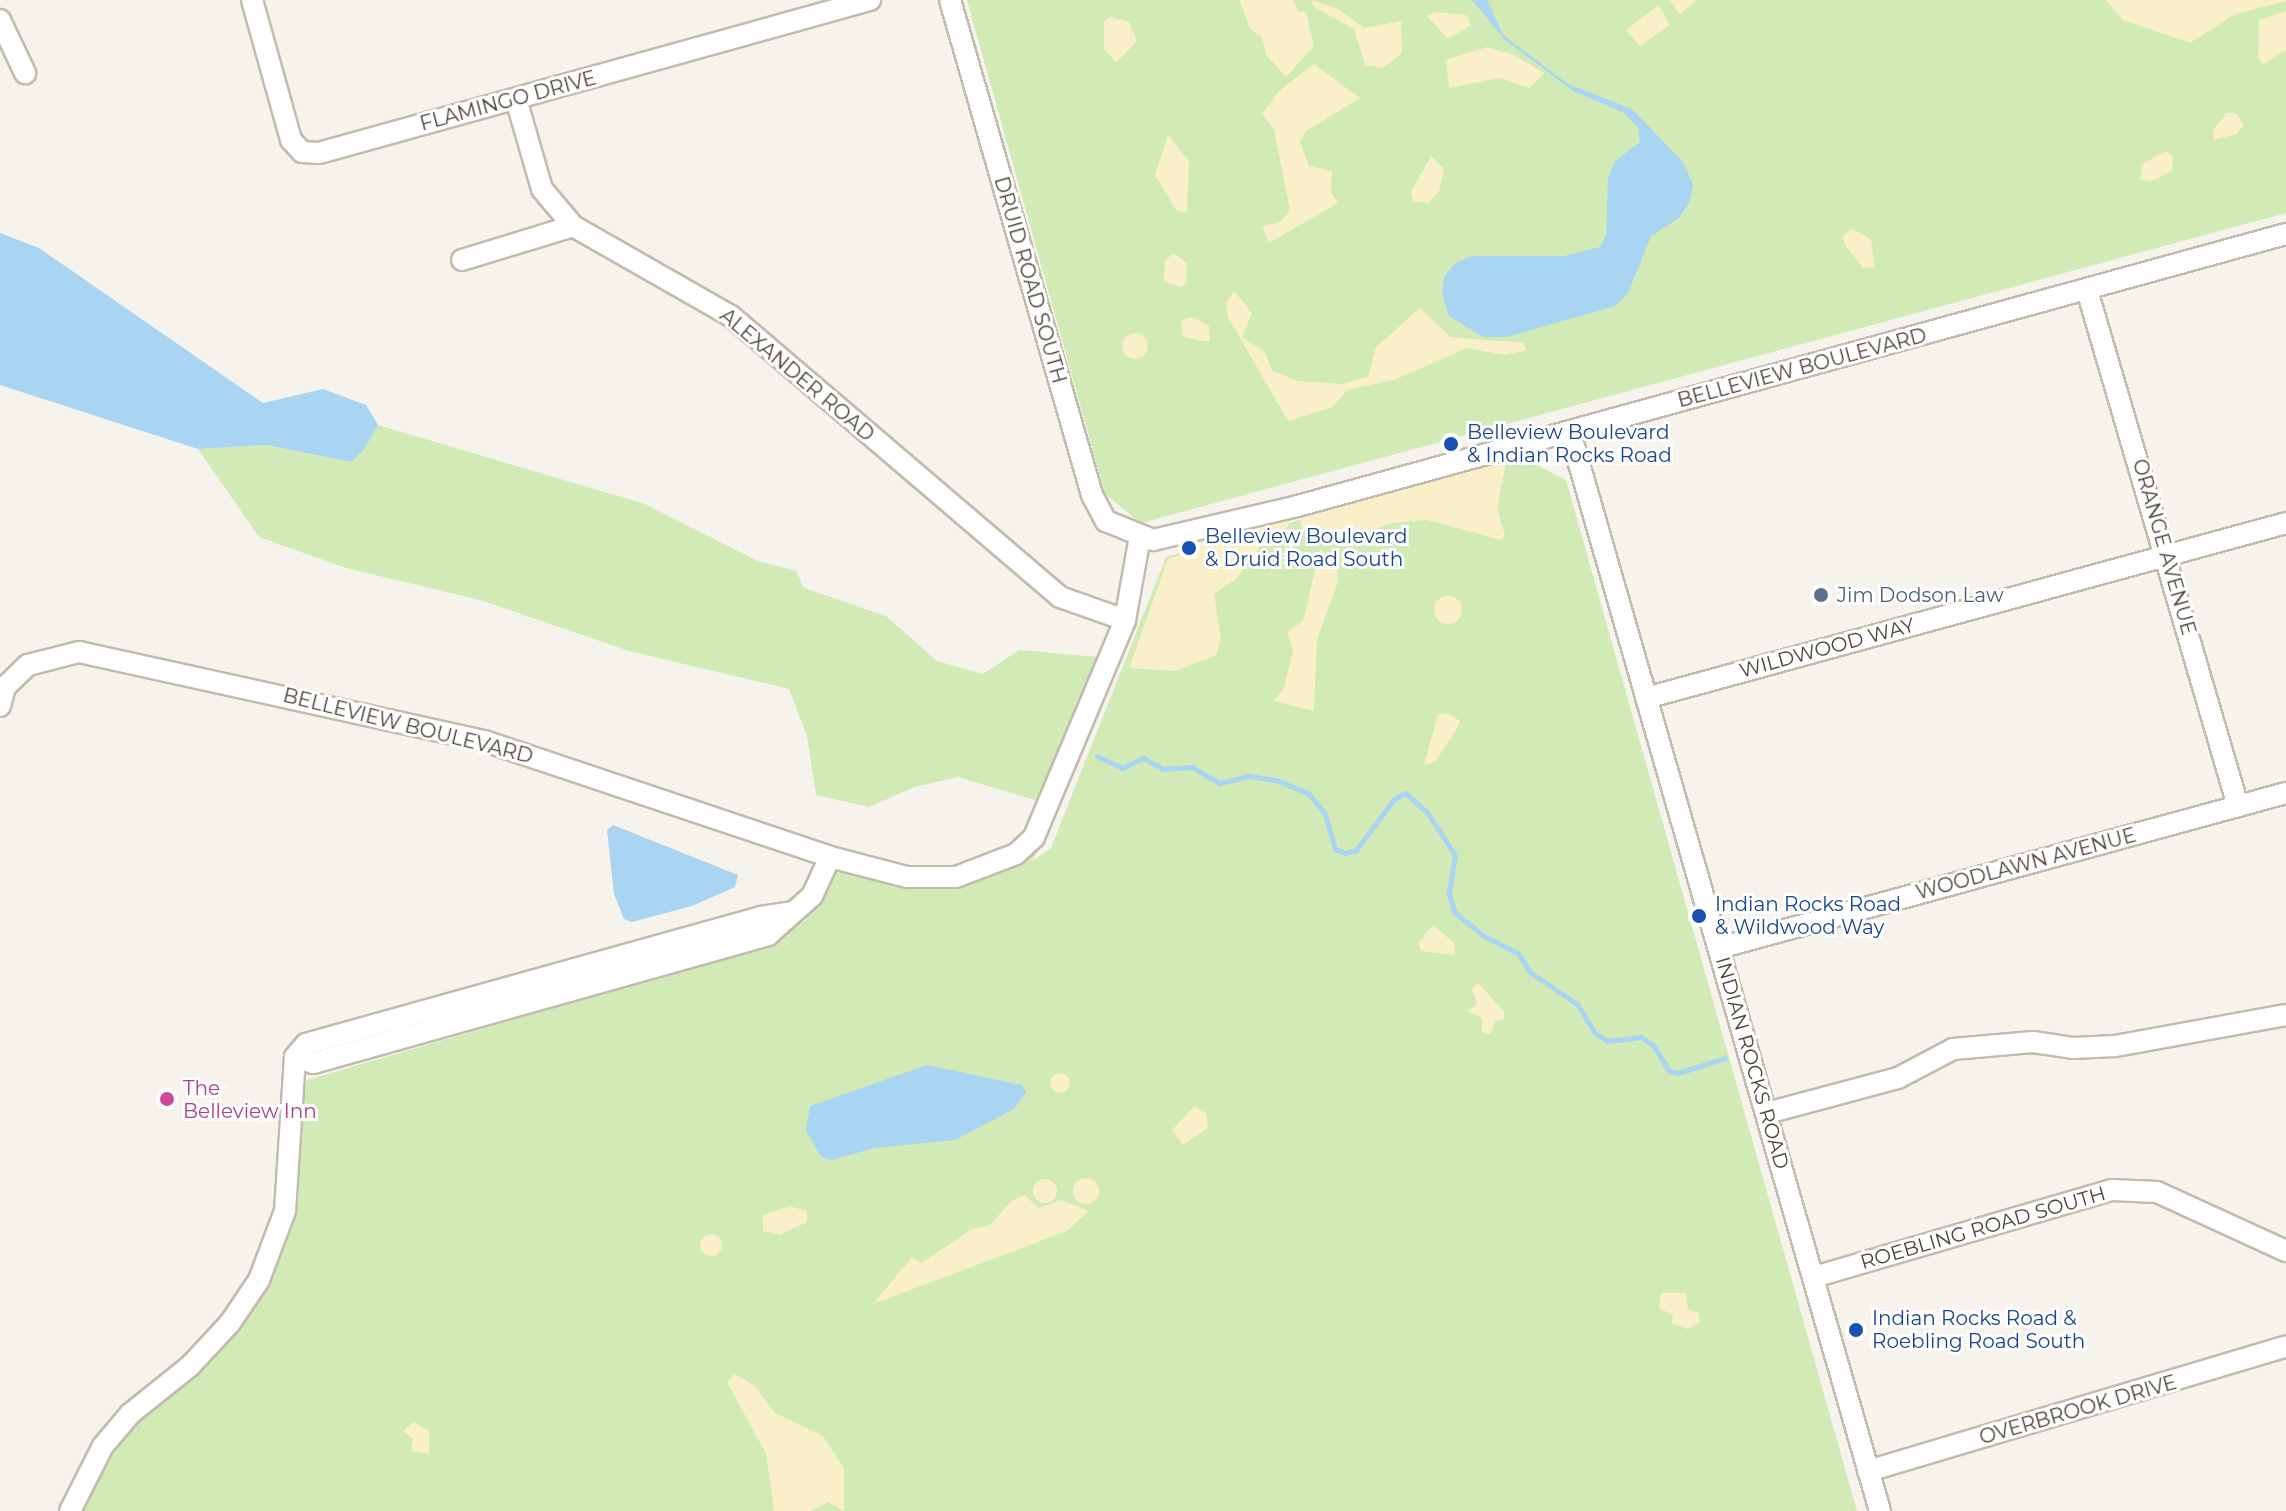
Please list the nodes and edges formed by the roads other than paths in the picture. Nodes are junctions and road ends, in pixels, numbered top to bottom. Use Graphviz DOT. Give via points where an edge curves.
graph roads {
  1 [pos="252,0"];
  2 [pos="870,0"];
  3 [pos="950,0"];
  4 [pos="0,20"];
  5 [pos="25,73"];
  6 [pos="516,99"];
  7 [pos="573,226"];
  8 [pos="2286,234"];
  9 [pos="462,260"];
  10 [pos="2087,290"];
  11 [pos="1570,432"];
  12 [pos="2286,523"];
  13 [pos="1140,537"];
  14 [pos="2166,555"];
  15 [pos="1125,620"];
  16 [pos="2,692"];
  17 [pos="1646,698"];
  18 [pos="2286,793"];
  19 [pos="2238,806"];
  20 [pos="830,857"];
  21 [pos="1719,948"];
  22 [pos="2286,1015"];
  23 [pos="1767,1113"];
  24 [pos="2286,1251"];
  25 [pos="1814,1277"];
  26 [pos="2286,1346"];
  27 [pos="1868,1471"];
  28 [pos="70,1511"];
  29 [pos="1880,1511"];
  1 -- 6 [label="street, FLAMINGO DRIVE" via="291,140 302,152 319,153"];
  2 -- 6 [label="street, FLAMINGO DRIVE"];
  3 -- 13 [label="street, DRUID ROAD SOUTH" via="1092,495 1106,521"];
  4 -- 5 [label="street"];
  6 -- 7 [label="street, ALEXANDER ROAD" via="542,189"];
  7 -- 9 [label="street"];
  7 -- 15 [label="street, ALEXANDER ROAD" via="731,316 1060,597"];
  8 -- 10 [label="street, BELLEVIEW BOULEVARD"];
  10 -- 11 [label="street, BELLEVIEW BOULEVARD"];
  10 -- 14 [label="street, ORANGE AVENUE"];
  11 -- 13 [label="street, BELLEVIEW BOULEVARD" via="1173,539"];
  11 -- 17 [label="street, INDIAN ROCKS ROAD"];
  12 -- 14 [label="street, WILDWOOD WAY"];
  13 -- 15 [label="street, BELLEVIEW BOULEVARD"];
  14 -- 17 [label="street, WILDWOOD WAY"];
  14 -- 19 [label="street, ORANGE AVENUE"];
  15 -- 20 [label="street, BELLEVIEW BOULEVARD" via="1034,837 1016,854 956,877 907,877"];
  16 -- 20 [label="street, BELLEVIEW BOULEVARD" via="28,665 79,652 487,742"];
  17 -- 21 [label="street, INDIAN ROCKS ROAD"];
  18 -- 19 [label="street, WOODLAWN AVENUE"];
  19 -- 21 [label="street, WOODLAWN AVENUE"];
  20 -- 28 [label="street" via="812,896 768,935 313,1063 295,1057 285,1211 259,1280 230,1323 190,1366 112,1435"];
  21 -- 23 [label="street, INDIAN ROCKS ROAD"];
  22 -- 23 [label="street" via="2115,1046 2073,1048 2033,1042 1953,1049 1898,1078"];
  23 -- 25 [label="street, INDIAN ROCKS ROAD"];
  24 -- 25 [label="street, ROEBLING ROAD SOUTH" via="2157,1192 2112,1190"];
  25 -- 27 [label="street, INDIAN ROCKS ROAD"];
  26 -- 27 [label="street, OVERBROOK DRIVE"];
  27 -- 29 [label="street, INDIAN ROCKS ROAD"];
}
